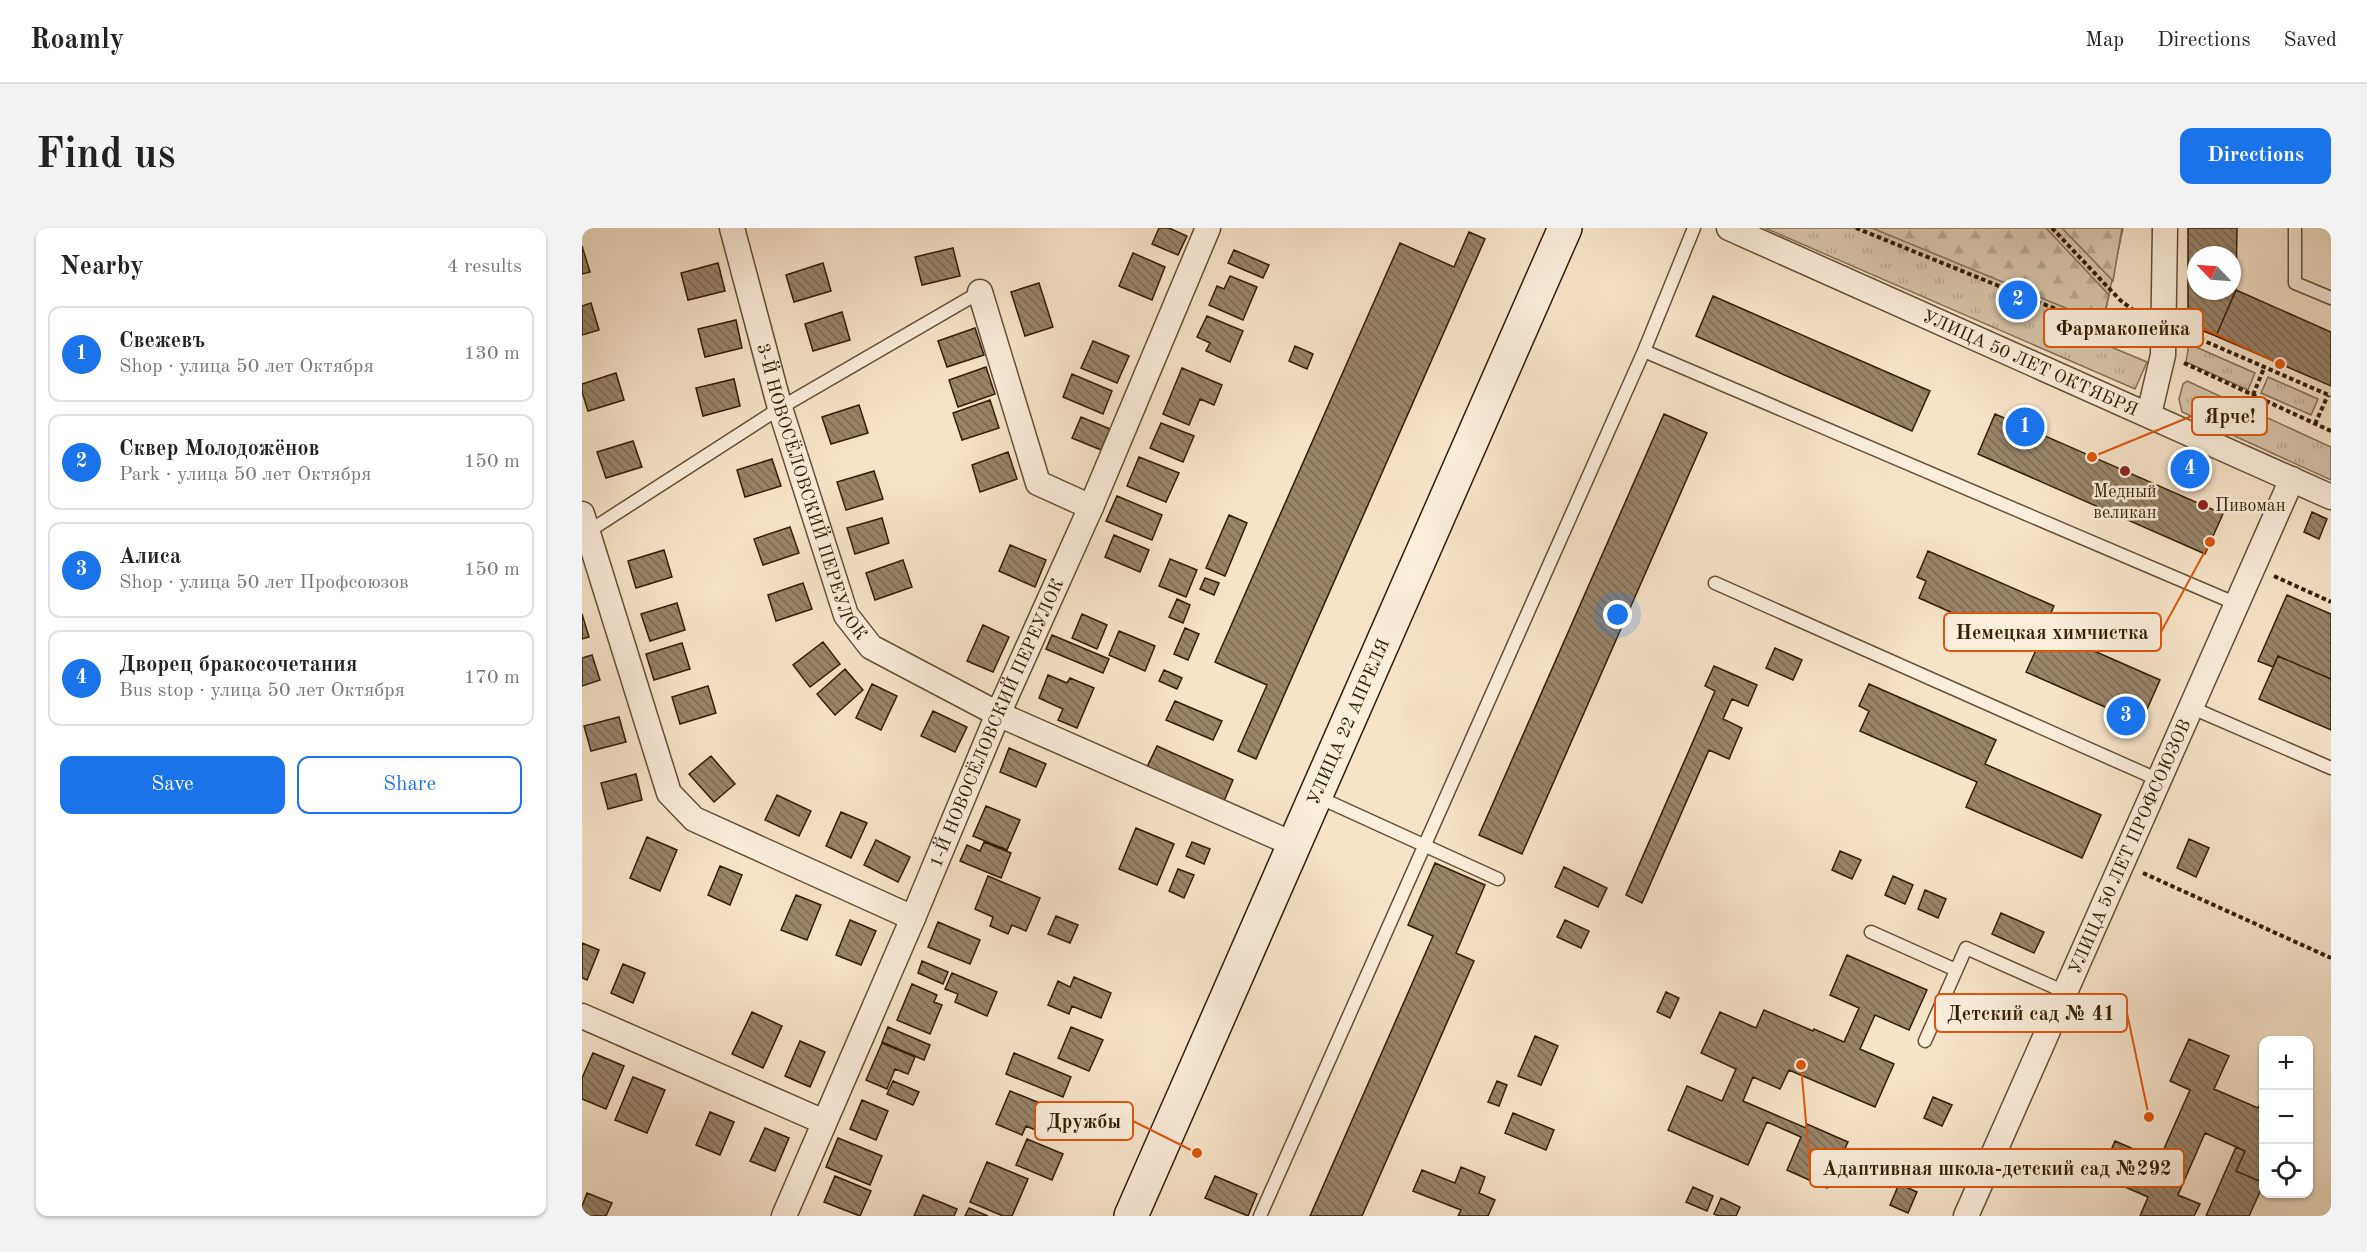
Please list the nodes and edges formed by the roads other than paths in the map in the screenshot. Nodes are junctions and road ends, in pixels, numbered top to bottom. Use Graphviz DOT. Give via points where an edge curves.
graph roads {
  1 [pos="732,228"];
  2 [pos="1208,228"];
  3 [pos="1565,228"];
  4 [pos="1694,228"];
  5 [pos="1729,228"];
  6 [pos="2165,228"];
  7 [pos="2295,228"];
  8 [pos="980,292"];
  9 [pos="2331,298"];
  10 [pos="1644,351"];
  11 [pos="780,408"];
  12 [pos="2149,414"];
  13 [pos="2292,479"];
  14 [pos="2331,496"];
  15 [pos="1091,507"];
  16 [pos="584,527"];
  17 [pos="1715,583"];
  18 [pos="2237,604"];
  19 [pos="2190,707"];
  20 [pos="998,714"];
  21 [pos="2331,768"];
  22 [pos="2159,780"];
  23 [pos="1316,796"];
  24 [pos="1295,844"];
  25 [pos="1425,847"];
  26 [pos="1498,879"];
  27 [pos="913,918"];
  28 [pos="1871,932"];
  29 [pos="1956,970"];
  30 [pos="2065,992"];
  31 [pos="582,1016"];
  32 [pos="1925,1041"];
  33 [pos="824,1122"];
  34 [pos="1136,1212"];
  35 [pos="784,1216"];
  36 [pos="1260,1216"];
  37 [pos="1966,1216"];
  1 -- 11 [label="street, 3-Й НОВОСЁЛОВСКИЙ ПЕРЕУЛОК"];
  2 -- 15 [label="street, 1-Й НОВОСЁЛОВСКИЙ ПЕРЕУЛОК"];
  3 -- 23 [label="main road, УЛИЦА 22 АПРЕЛЯ"];
  4 -- 10 [label="lane"];
  5 -- 12 [label="street, УЛИЦА 50 ЛЕТ ОКТЯБРЯ"];
  6 -- 12 [label="street" via="2163,355"];
  7 -- 9 [label="lane" via="2295,283"];
  8 -- 11 [label="lane"];
  8 -- 15 [label="street" via="1038,483"];
  10 -- 18 [label="lane"];
  10 -- 25 [label="lane"];
  11 -- 16 [label="lane"];
  11 -- 20 [label="street, 3-Й НОВОСЁЛОВСКИЙ ПЕРЕУЛОК" via="846,615 871,647"];
  12 -- 13 [label="street, УЛИЦА 50 ЛЕТ ОКТЯБРЯ"];
  13 -- 14 [label="street, УЛИЦА 50 ЛЕТ ОКТЯБРЯ"];
  13 -- 18 [label="street, УЛИЦА 50 ЛЕТ ПРОФСОЮЗОВ"];
  15 -- 20 [label="street, 1-Й НОВОСЁЛОВСКИЙ ПЕРЕУЛОК"];
  16 -- 27 [label="street" via="669,793 694,819"];
  17 -- 22 [label="lane"];
  18 -- 19 [label="street, УЛИЦА 50 ЛЕТ ПРОФСОЮЗОВ"];
  19 -- 21 [label="lane"];
  19 -- 22 [label="street, УЛИЦА 50 ЛЕТ ПРОФСОЮЗОВ"];
  20 -- 24 [label="street, 3-Й НОВОСЁЛОВСКИЙ ПЕРЕУЛОК"];
  20 -- 27 [label="street, 1-Й НОВОСЁЛОВСКИЙ ПЕРЕУЛОК"];
  22 -- 30 [label="street, УЛИЦА 50 ЛЕТ ПРОФСОЮЗОВ"];
  23 -- 24 [label="main road, УЛИЦА 22 АПРЕЛЯ"];
  23 -- 25 [label="lane"];
  24 -- 34 [label="main road, УЛИЦА 22 АПРЕЛЯ"];
  25 -- 26 [label="lane"];
  25 -- 36 [label="lane"];
  27 -- 33 [label="street, 1-Й НОВОСЁЛОВСКИЙ ПЕРЕУЛОК"];
  28 -- 29 [label="lane"];
  29 -- 30 [label="lane" via="1966,948"];
  29 -- 32 [label="lane"];
  30 -- 37 [label="street, УЛИЦА 50 ЛЕТ ПРОФСОЮЗОВ"];
  31 -- 33 [label="street"];
  33 -- 35 [label="street, 1-Й НОВОСЁЛОВСКИЙ ПЕРЕУЛОК"];
}
